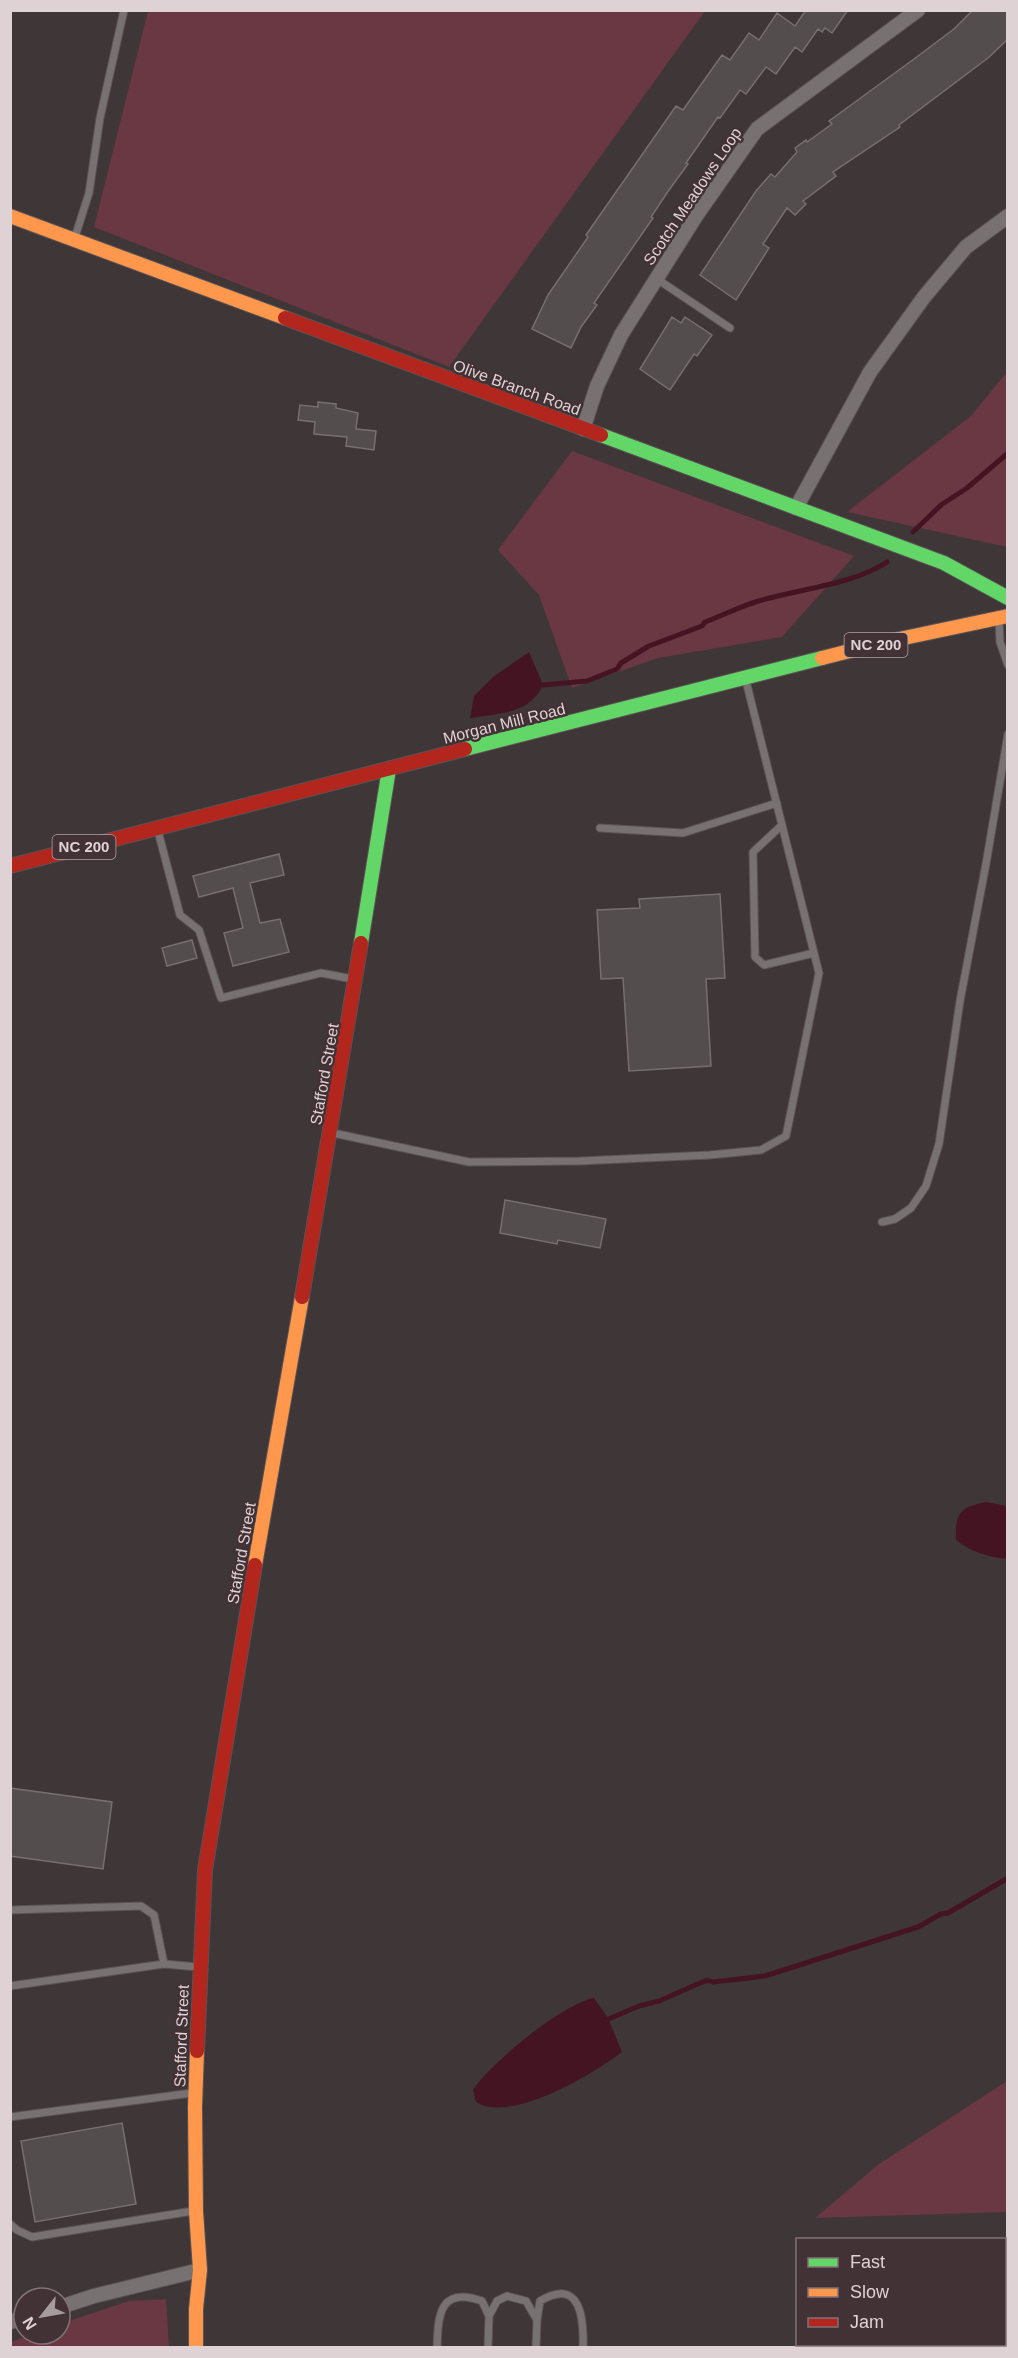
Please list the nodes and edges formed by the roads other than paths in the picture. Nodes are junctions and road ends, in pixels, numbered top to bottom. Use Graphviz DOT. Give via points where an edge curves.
graph roads {
  1 [pos="124,10"];
  2 [pos="918,10"];
  3 [pos="10,216"];
  4 [pos="1008,216"];
  5 [pos="74,239"];
  6 [pos="657,279"];
  7 [pos="730,328"];
  8 [pos="583,429"];
  9 [pos="796,508"];
  10 [pos="1008,598"];
  11 [pos="1003,617"];
  12 [pos="1008,665"];
  13 [pos="746,678"];
  14 [pos="1008,734"];
  15 [pos="389,769"];
  16 [pos="777,803"];
  17 [pos="782,825"];
  18 [pos="600,828"];
  19 [pos="158,829"];
  20 [pos="10,866"];
  21 [pos="814,953"];
  22 [pos="356,979"];
  23 [pos="330,1133"];
  24 [pos="882,1222"];
  25 [pos="10,1910"];
  26 [pos="164,1964"];
  27 [pos="201,1967"];
  28 [pos="10,1986"];
  29 [pos="195,2093"];
  30 [pos="10,2117"];
  31 [pos="196,2211"];
  32 [pos="10,2224"];
  33 [pos="200,2270"];
  34 [pos="72,2303"];
  35 [pos="489,2316"];
  36 [pos="537,2320"];
  37 [pos="196,2348"];
  38 [pos="437,2348"];
  39 [pos="488,2348"];
  40 [pos="536,2348"];
  41 [pos="583,2348"];
  1 -- 5 [label="lane" via="100,118 89,193"];
  2 -- 6 [label="street, Scotch Meadows Loop" via="757,129"];
  3 -- 5 [label="street, Olive Branch Road"];
  4 -- 9 [label="street" via="966,247 924,297 870,372"];
  5 -- 8 [label="street, Olive Branch Road"];
  6 -- 7 [label="lane"];
  6 -- 8 [label="street, Scotch Meadows Loop" via="621,335 597,386"];
  8 -- 9 [label="street, Olive Branch Road"];
  9 -- 10 [label="street, Olive Branch Road" via="944,563"];
  11 -- 12 [label="lane" via="1000,642"];
  11 -- 13 [label="street, Morgan Mill Road / NC 200"];
  13 -- 15 [label="street, Morgan Mill Road / NC 200"];
  13 -- 16 [label="lane"];
  14 -- 24 [label="lane" via="939,1144 926,1186 911,1208 895,1220"];
  15 -- 19 [label="street, Morgan Mill Road / NC 200"];
  15 -- 22 [label="street, Stafford Street"];
  16 -- 17 [label="lane"];
  16 -- 18 [label="lane" via="683,834"];
  17 -- 21 [label="lane"];
  17 -- 21 [label="lane" via="753,852 755,957 764,965"];
  19 -- 20 [label="street, Morgan Mill Road / NC 200"];
  19 -- 22 [label="lane" via="180,915 199,930 221,998 321,973"];
  21 -- 23 [label="lane" via="819,973 786,1136 760,1150 592,1160 469,1162"];
  22 -- 23 [label="street, Stafford Street"];
  23 -- 27 [label="street, Stafford Street" via="205,1870"];
  25 -- 26 [label="lane" via="141,1906 154,1915"];
  26 -- 27 [label="lane"];
  26 -- 28 [label="lane"];
  27 -- 29 [label="street, Stafford Street"];
  29 -- 30 [label="lane"];
  29 -- 31 [label="street, Stafford Street"];
  31 -- 32 [label="lane" via="32,2237"];
  31 -- 33 [label="street, Stafford Street"];
  33 -- 34 [label="street"];
  33 -- 37 [label="street, Stafford Street"];
  35 -- 36 [label="lane" via="497,2301 507,2296 526,2301"];
  35 -- 38 [label="lane" via="482,2301 466,2295 453,2297 445,2302 440,2314"];
  35 -- 39 [label="lane"];
  36 -- 40 [label="lane"];
  36 -- 41 [label="lane" via="540,2301 554,2292 567,2294 584,2321"];
}
